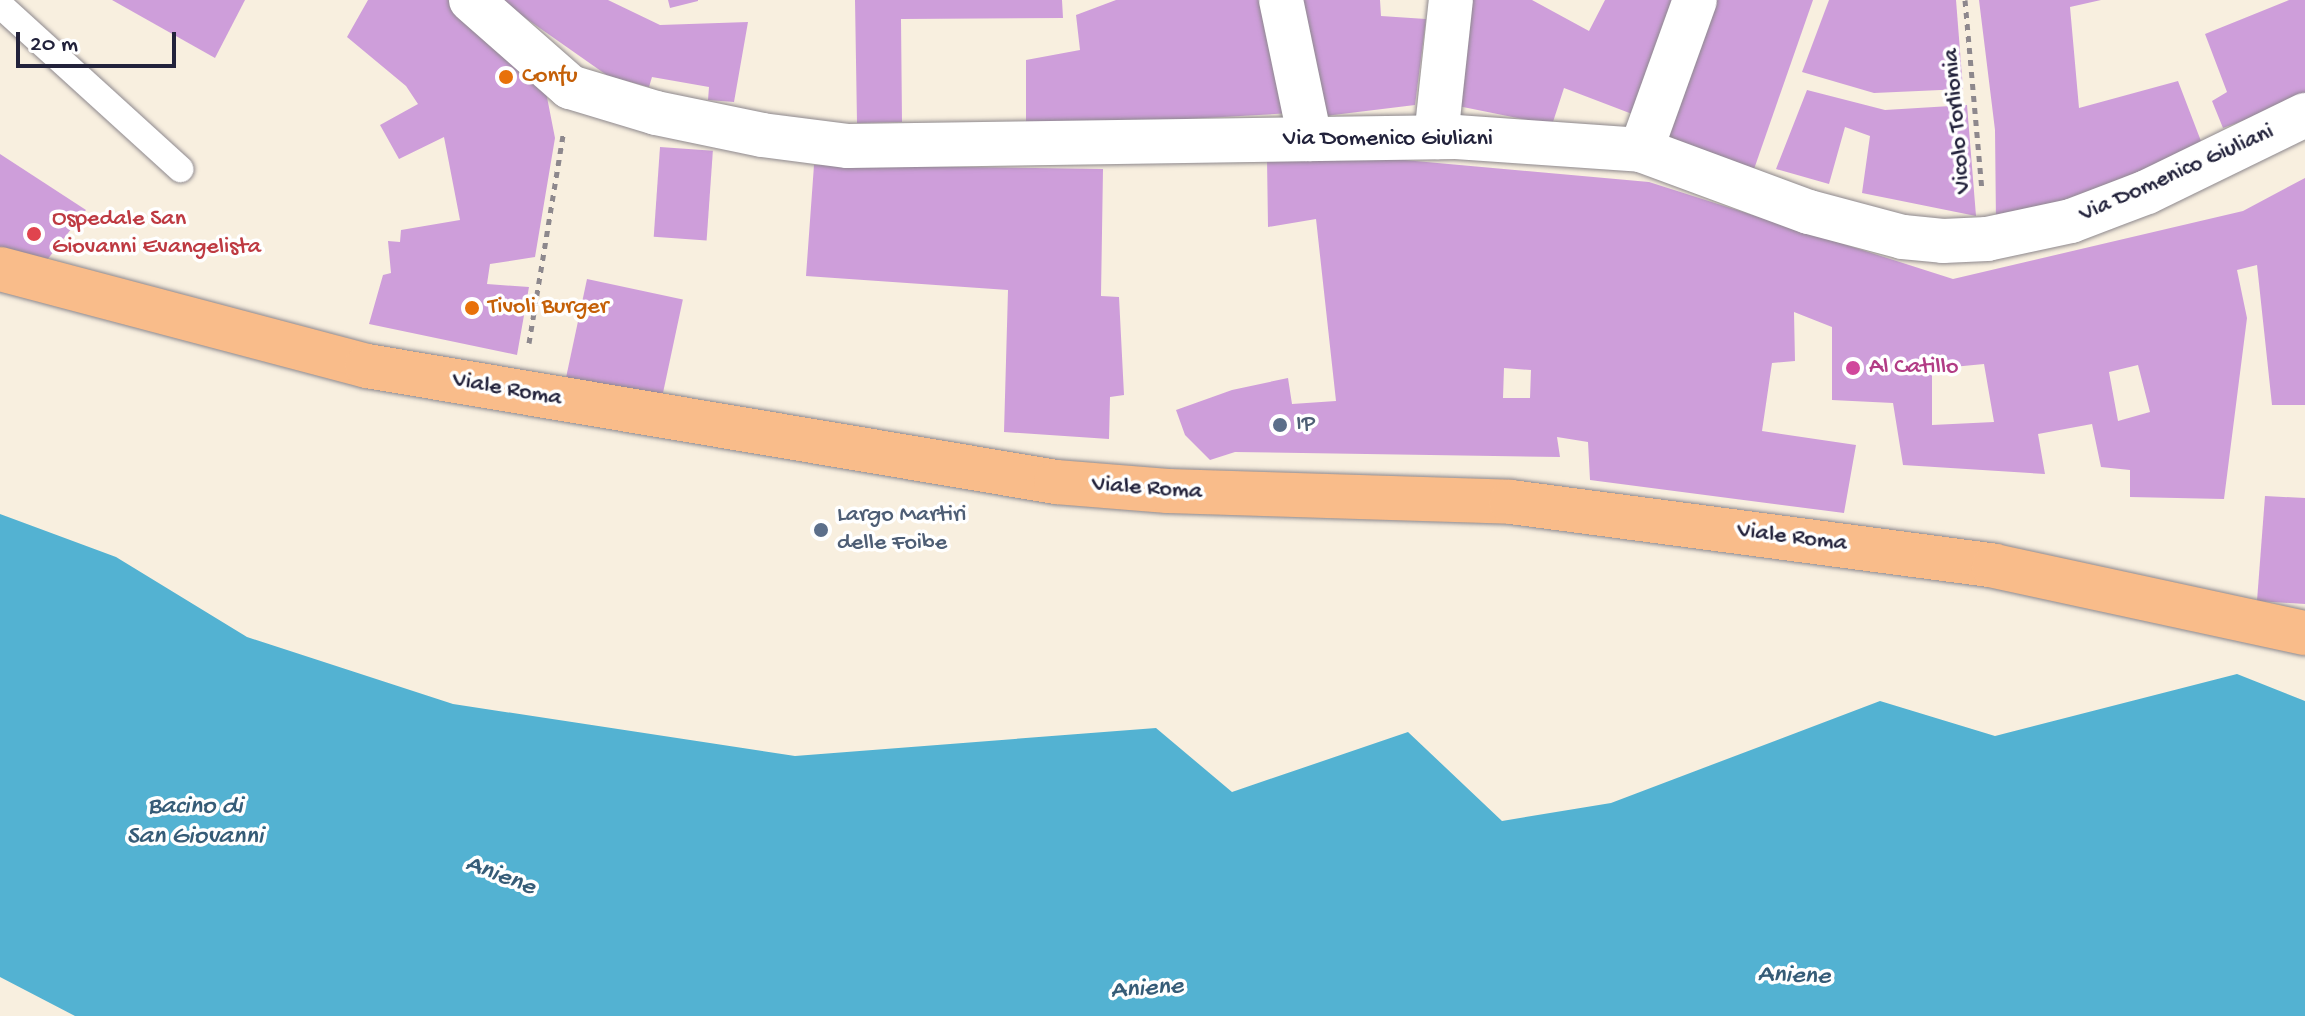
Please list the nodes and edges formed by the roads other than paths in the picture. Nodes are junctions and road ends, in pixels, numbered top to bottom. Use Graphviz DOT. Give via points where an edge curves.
graph roads {
  1 [pos="471,0"];
  2 [pos="1281,0"];
  3 [pos="1451,0"];
  4 [pos="1695,0"];
  5 [pos="0,5"];
  6 [pos="2305,115"];
  7 [pos="1436,137"];
  8 [pos="1310,139"];
  9 [pos="1641,150"];
  10 [pos="180,169"];
  11 [pos="0,269"];
  12 [pos="2305,633"];
  1 -- 8 [label="street, Via Domenico Giuliani" via="570,87 709,125 848,146"];
  2 -- 8 [label="street"];
  3 -- 7 [label="street"];
  4 -- 9 [label="street"];
  5 -- 10 [label="lane"];
  6 -- 9 [label="street, Via Domenico Giuliani" via="2120,202 2071,221 1987,239 1943,241 1868,228"];
  7 -- 8 [label="street, Via Domenico Giuliani"];
  7 -- 9 [label="street, Via Domenico Giuliani"];
  11 -- 12 [label="main road, Viale Roma" via="343,360 1056,482 1168,491 1511,502 2045,575"];
}
